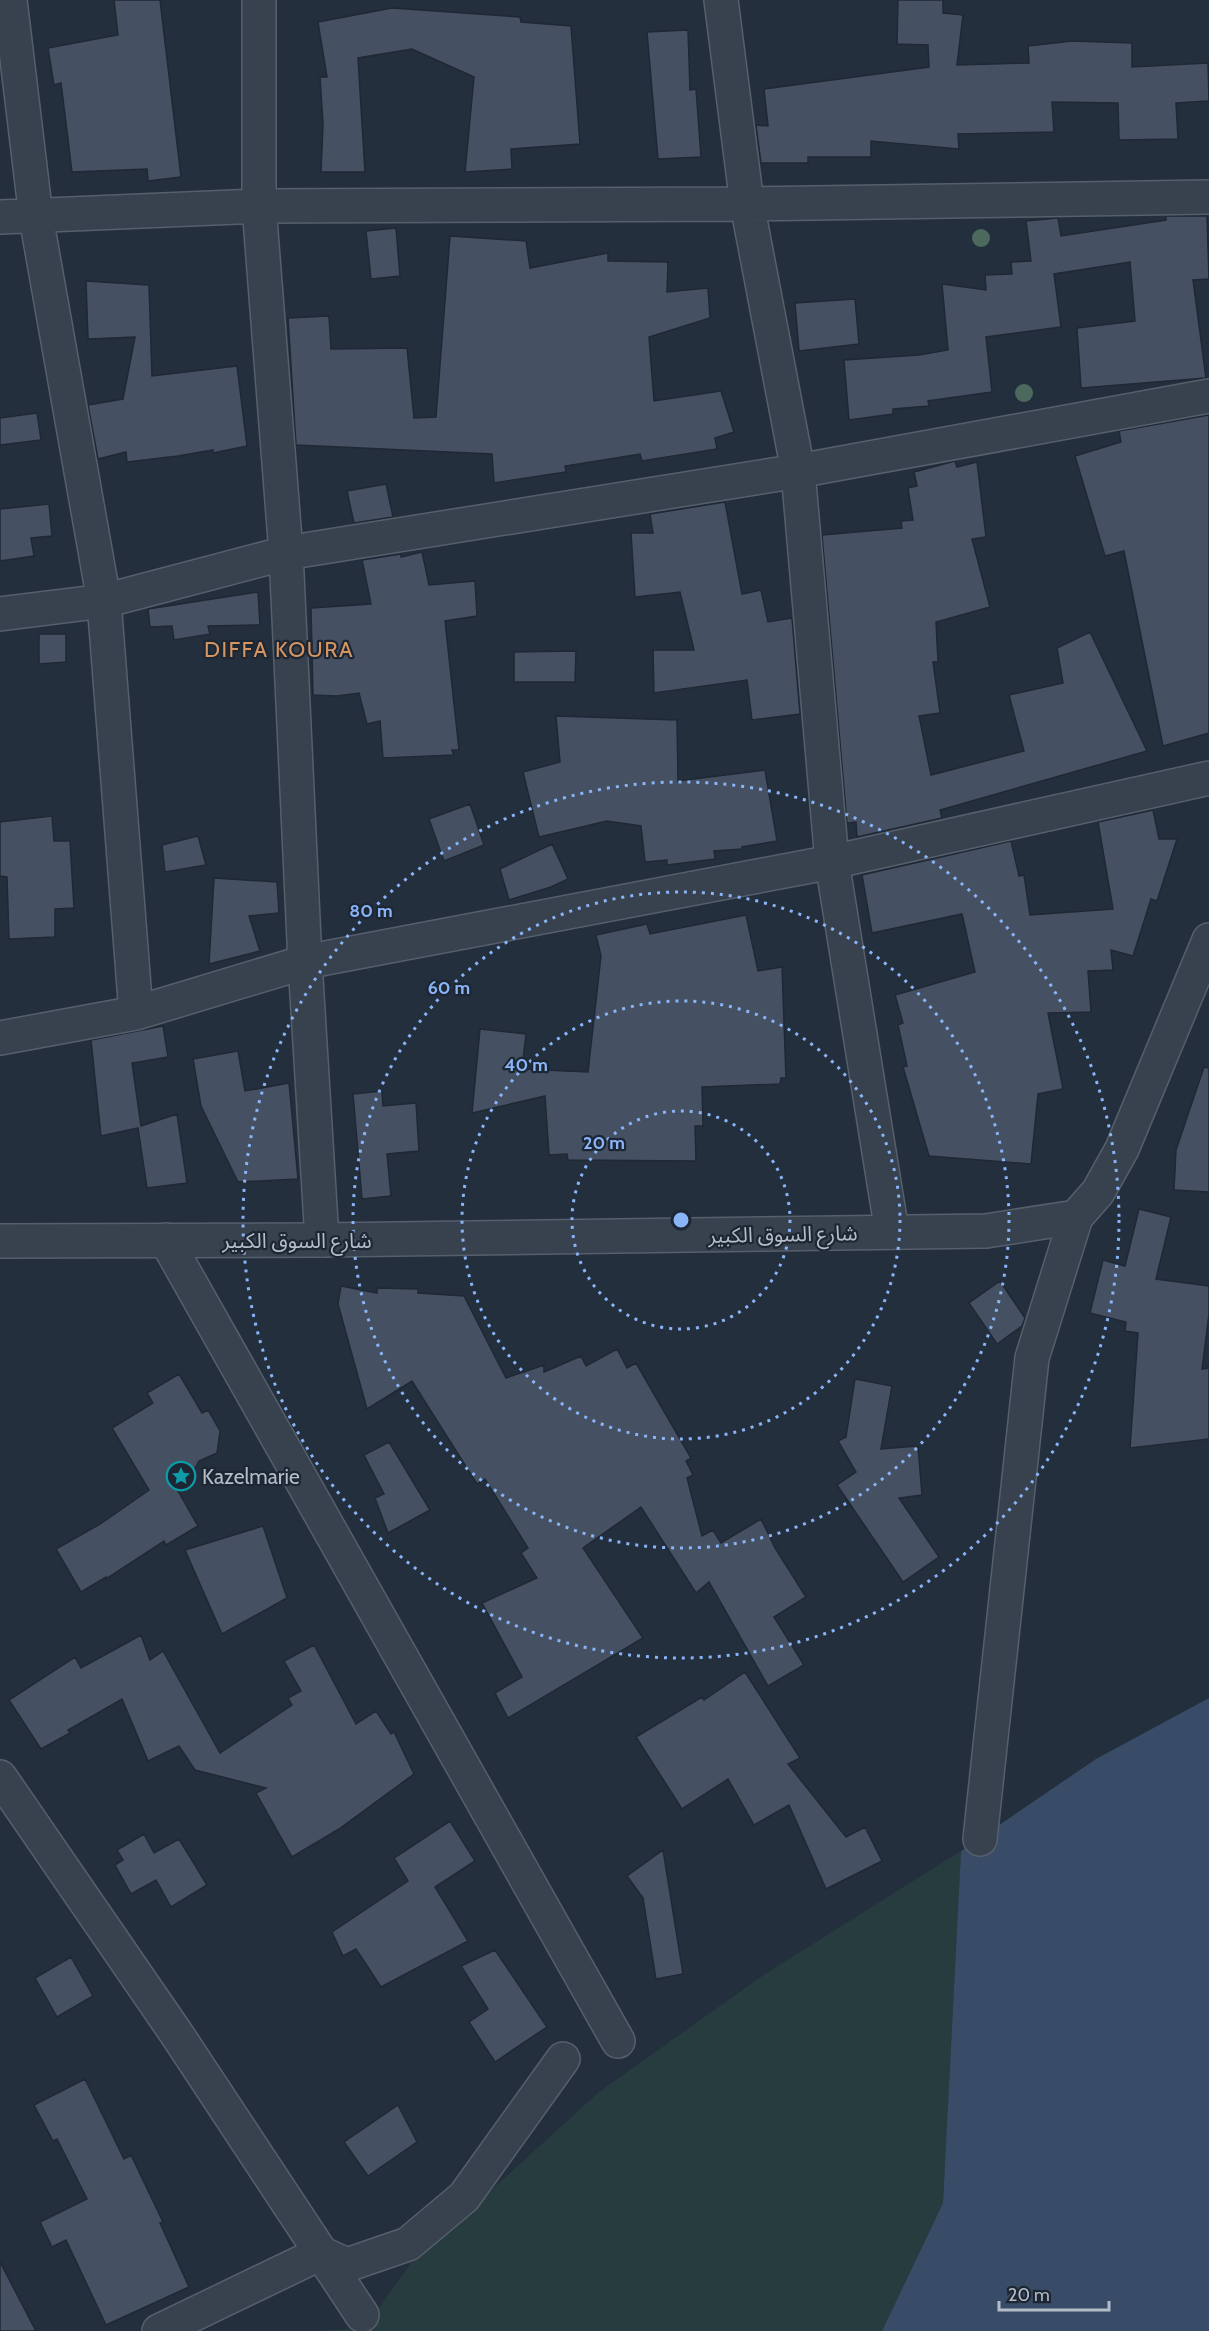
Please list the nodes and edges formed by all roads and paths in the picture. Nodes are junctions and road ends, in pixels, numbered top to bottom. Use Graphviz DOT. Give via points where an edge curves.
graph roads {
  1 [pos="10,0"];
  2 [pos="259,0"];
  3 [pos="721,0"];
  4 [pos="1209,197"];
  5 [pos="747,204"];
  6 [pos="259,206"];
  7 [pos="0,217"];
  8 [pos="36,217"];
  9 [pos="1209,396"];
  10 [pos="798,471"];
  11 [pos="286,554"];
  12 [pos="104,601"];
  13 [pos="0,614"];
  14 [pos="1209,778"];
  15 [pos="832,862"];
  16 [pos="1209,940"];
  17 [pos="305,962"];
  18 [pos="136,1013"];
  19 [pos="0,1038"];
  20 [pos="1077,1216"];
  21 [pos="892,1232"];
  22 [pos="166,1240"];
  23 [pos="322,1240"];
  24 [pos="0,1241"];
  25 [pos="1,1782"];
  26 [pos="980,1839"];
  27 [pos="618,2041"];
  28 [pos="563,2059"];
  29 [pos="321,2253"];
  30 [pos="362,2315"];
  31 [pos="159,2331"];
  1 -- 8 [label="street"];
  2 -- 6 [label="street"];
  3 -- 5 [label="street"];
  4 -- 5 [label="street"];
  5 -- 6 [label="street"];
  5 -- 10 [label="street"];
  6 -- 8 [label="street"];
  6 -- 11 [label="street"];
  7 -- 8 [label="street"];
  8 -- 12 [label="street"];
  9 -- 10 [label="street"];
  10 -- 11 [label="street"];
  10 -- 15 [label="street"];
  11 -- 12 [label="street"];
  11 -- 17 [label="street"];
  12 -- 13 [label="street"];
  12 -- 18 [label="street"];
  14 -- 15 [label="street"];
  15 -- 17 [label="street"];
  15 -- 21 [label="street"];
  16 -- 20 [label="street" via="1122,1149 1098,1192"];
  17 -- 18 [label="street"];
  17 -- 23 [label="street"];
  18 -- 19 [label="street"];
  20 -- 21 [label="street, شارع السوق الكبير" via="986,1231"];
  20 -- 26 [label="street" via="1032,1359"];
  21 -- 23 [label="street, شارع السوق الكبير"];
  22 -- 23 [label="street, شارع السوق الكبير"];
  22 -- 24 [label="street, شارع السوق الكبير"];
  22 -- 27 [label="street"];
  25 -- 29 [label="street" via="176,2033"];
  28 -- 29 [label="street" via="464,2197 408,2244 347,2265"];
  29 -- 30 [label="street"];
  29 -- 31 [label="street"];
}
